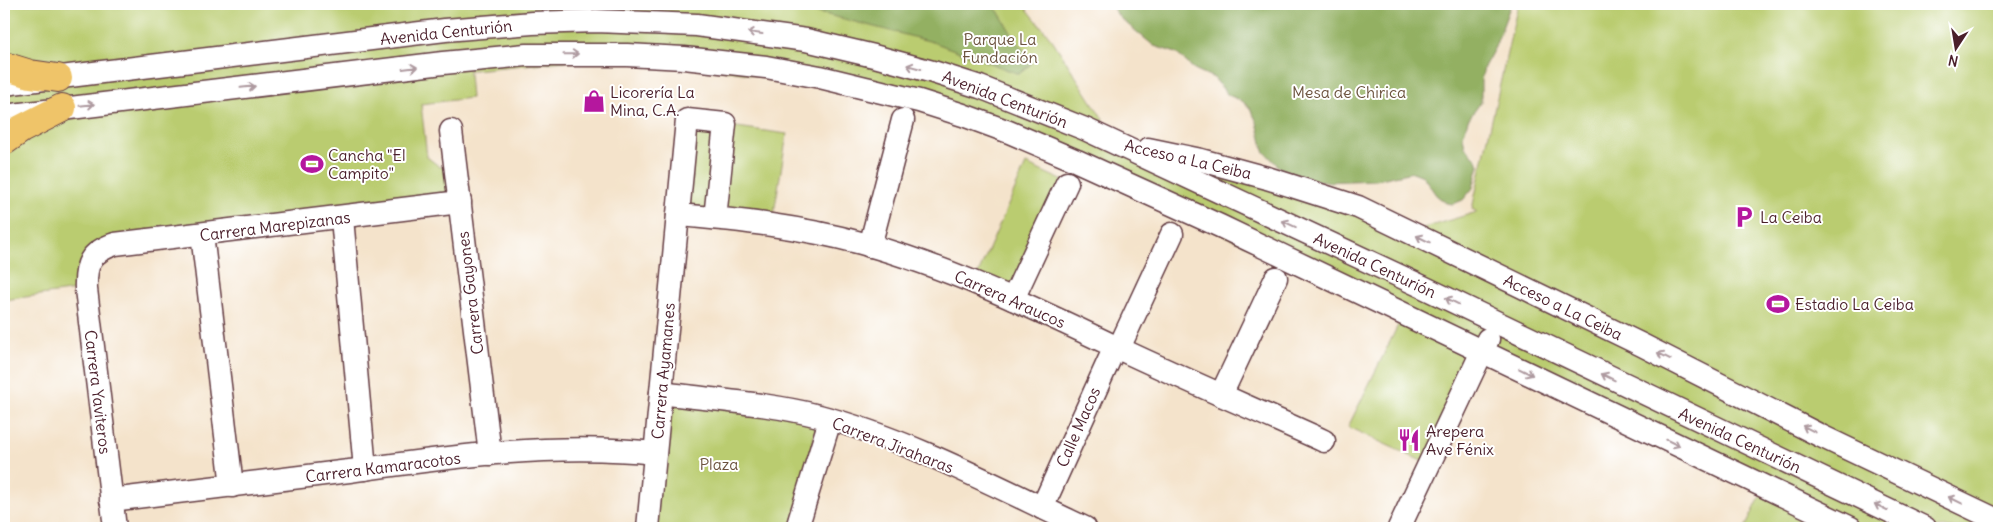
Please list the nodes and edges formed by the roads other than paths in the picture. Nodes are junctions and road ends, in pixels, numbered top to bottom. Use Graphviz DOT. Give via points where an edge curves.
graph roads {
  1 [pos="4,66"];
  2 [pos="58,78"];
  3 [pos="4,84"];
  4 [pos="62,108"];
  5 [pos="4,116"];
  6 [pos="903,120"];
  7 [pos="451,131"];
  8 [pos="4,141"];
  9 [pos="1110,141"];
  10 [pos="1067,183"];
  11 [pos="460,202"];
  12 [pos="678,215"];
  13 [pos="342,218"];
  14 [pos="716,218"];
  15 [pos="202,234"];
  16 [pos="1172,234"];
  17 [pos="870,246"];
  18 [pos="92,256"];
  19 [pos="1276,278"];
  20 [pos="1013,299"];
  21 [pos="1496,322"];
  22 [pos="1117,348"];
  23 [pos="1482,351"];
  24 [pos="661,394"];
  25 [pos="1221,394"];
  26 [pos="830,420"];
  27 [pos="1324,441"];
  28 [pos="655,453"];
  29 [pos="490,454"];
  30 [pos="365,469"];
  31 [pos="232,486"];
  32 [pos="111,500"];
  33 [pos="1042,508"];
  34 [pos="1999,521"];
  35 [pos="115,528"];
  36 [pos="648,528"];
  37 [pos="797,528"];
  38 [pos="1085,528"];
  39 [pos="1399,528"];
  40 [pos="1851,528"];
  41 [pos="1925,528"];
  1 -- 2 [label="main road"];
  2 -- 3 [label="street, Avenida Centurión"];
  9 -- 2 [label="street, Avenida Centurión, one-way" via="1011,99 932,72 806,40 688,24 532,23 445,30"];
  4 -- 5 [label="street, Avenida Centurión"];
  4 -- 8 [label="main road"];
  4 -- 23 [label="street, Avenida Centurión, one-way" via="526,55 627,55 766,67 919,101 1009,132 1211,222"];
  6 -- 17 [label="street"];
  7 -- 11 [label="street, Carrera Gayones"];
  21 -- 9 [label="street, Avenida Centurión, one-way"];
  34 -- 9 [label="street, Acceso a La Ceiba, one-way" via="1358,207 1210,162"];
  10 -- 20 [label="street"];
  11 -- 13 [label="street, Carrera Marepizanas"];
  11 -- 29 [label="street, Carrera Gayones"];
  12 -- 14 [label="street, Carrera Araucos"];
  12 -- 14 [label="street, Carrera Ayamanes" via="687,120 725,124"];
  12 -- 24 [label="street, Carrera Ayamanes"];
  13 -- 15 [label="street, Carrera Marepizanas"];
  13 -- 30 [label="street"];
  14 -- 17 [label="street, Carrera Araucos" via="778,226"];
  15 -- 18 [label="street, Carrera Marepizanas" via="115,244"];
  15 -- 31 [label="street"];
  16 -- 22 [label="street, Calle Macos"];
  17 -- 20 [label="street, Carrera Araucos" via="934,266"];
  18 -- 32 [label="street, Carrera Yaviteros" via="86,289"];
  19 -- 25 [label="street"];
  20 -- 22 [label="street, Carrera Araucos"];
  21 -- 23 [label="street"];
  41 -- 21 [label="street, Avenida Centurión, one-way"];
  22 -- 25 [label="street, Carrera Araucos"];
  22 -- 33 [label="street, Calle Macos"];
  23 -- 39 [label="street"];
  23 -- 40 [label="street, Avenida Centurión, one-way"];
  24 -- 26 [label="street, Carrera Jiraharas" via="763,406"];
  24 -- 28 [label="street, Carrera Ayamanes"];
  25 -- 27 [label="street, Carrera Araucos"];
  26 -- 33 [label="street, Carrera Jiraharas" via="899,443"];
  26 -- 37 [label="street"];
  28 -- 29 [label="street, Carrera Kamaracotos" via="591,448"];
  28 -- 36 [label="street, Carrera Ayamanes"];
  29 -- 30 [label="street, Carrera Kamaracotos"];
  30 -- 31 [label="street, Carrera Kamaracotos"];
  31 -- 32 [label="street, Carrera Kamaracotos"];
  32 -- 35 [label="street, Carrera Yaviteros"];
  33 -- 38 [label="street, Carrera Jiraharas"];
}
